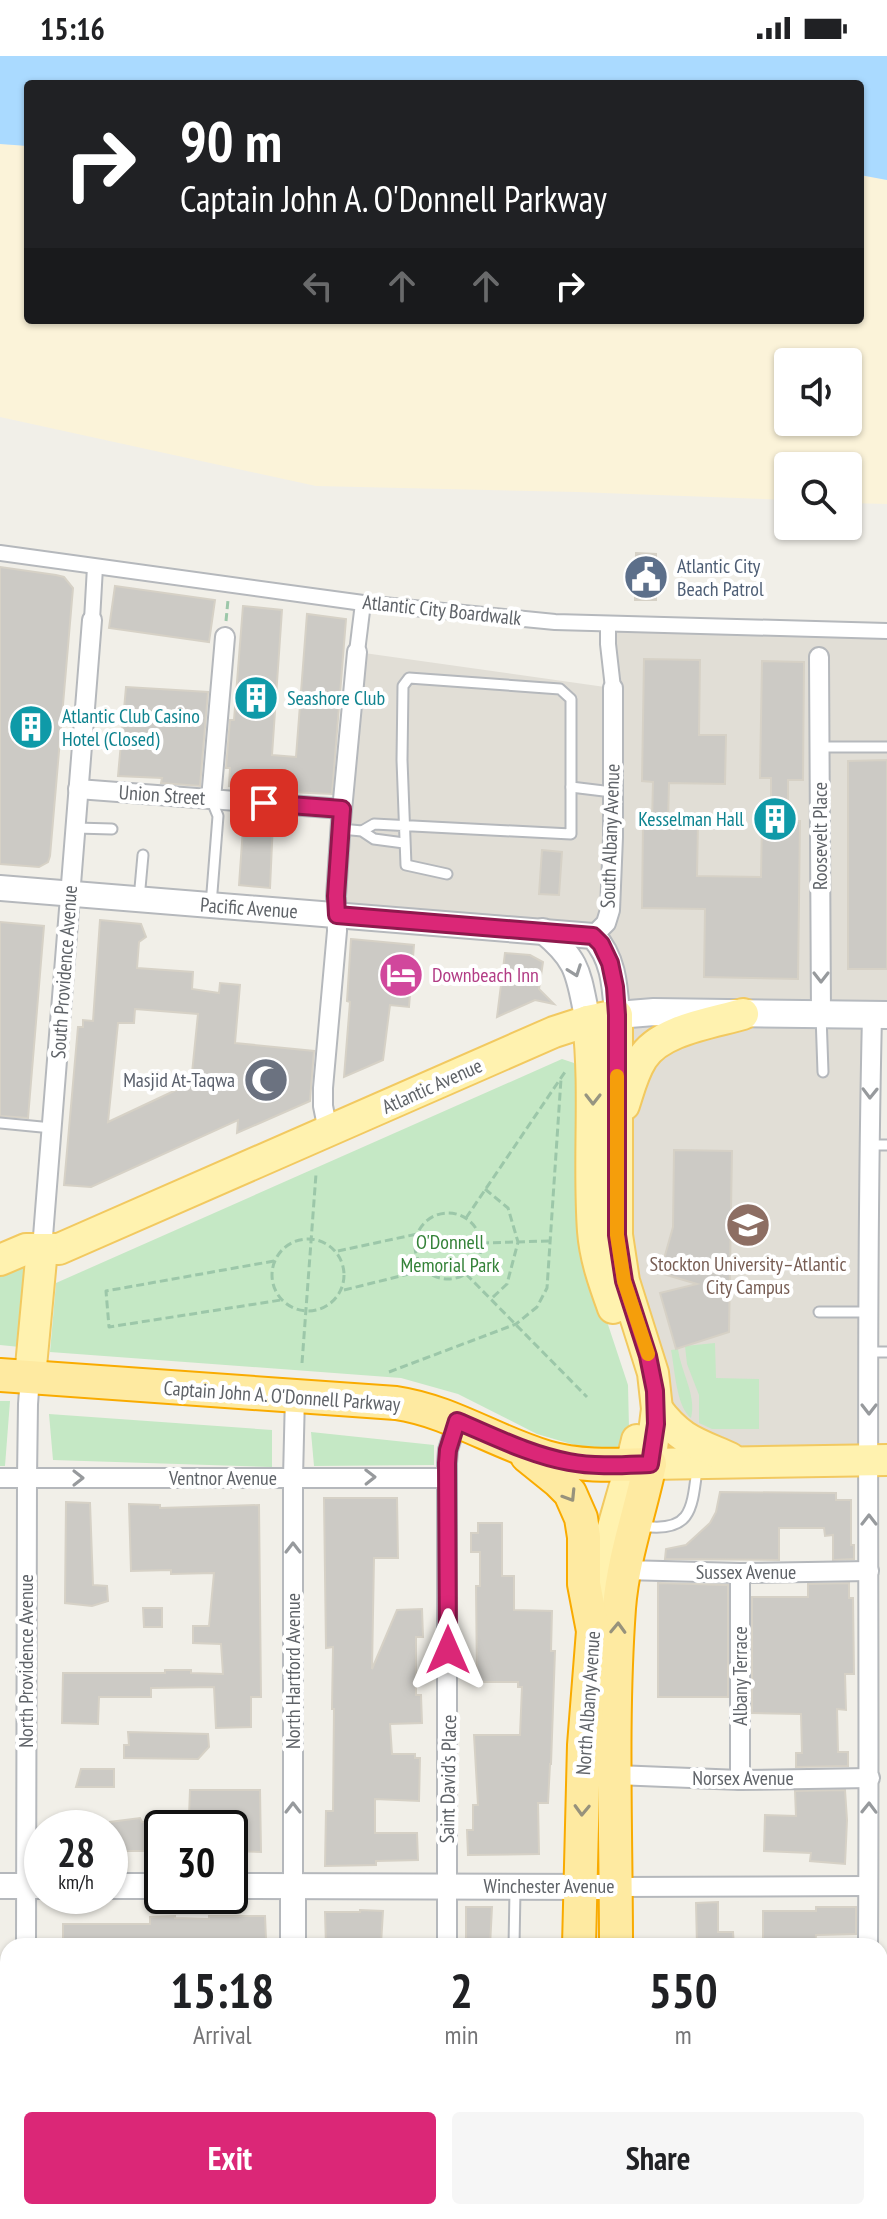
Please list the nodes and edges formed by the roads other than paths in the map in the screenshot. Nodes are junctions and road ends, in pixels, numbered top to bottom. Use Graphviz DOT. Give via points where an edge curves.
graph roads {
  1 [pos="0,553"];
  2 [pos="95,567"];
  3 [pos="363,603"];
  4 [pos="92,620"];
  5 [pos="608,624"];
  6 [pos="887,631"];
  7 [pos="225,637"];
  8 [pos="357,652"];
  9 [pos="819,657"];
  10 [pos="613,688"];
  11 [pos="820,747"];
  12 [pos="887,747"];
  13 [pos="571,787"];
  14 [pos="78,789"];
  15 [pos="612,792"];
  16 [pos="211,799"];
  17 [pos="342,809"];
  18 [pos="403,825"];
  19 [pos="75,828"];
  20 [pos="112,829"];
  21 [pos="341,829"];
  22 [pos="362,831"];
  23 [pos="404,843"];
  24 [pos="143,855"];
  25 [pos="447,874"];
  26 [pos="0,888"];
  27 [pos="70,894"];
  28 [pos="139,899"];
  29 [pos="211,905"];
  30 [pos="337,915"];
  31 [pos="543,931"];
  32 [pos="593,936"];
  33 [pos="743,1014"];
  34 [pos="821,1015"];
  35 [pos="879,1015"];
  36 [pos="602,1018"];
  37 [pos="823,1072"];
  38 [pos="0,1123"];
  39 [pos="617,1126"];
  40 [pos="52,1128"];
  41 [pos="328,1131"];
  42 [pos="878,1145"];
  43 [pos="42,1249"];
  44 [pos="0,1260"];
  45 [pos="819,1312"];
  46 [pos="869,1312"];
  47 [pos="878,1352"];
  48 [pos="15,1376"];
  49 [pos="295,1395"];
  50 [pos="657,1409"];
  51 [pos="457,1421"];
  52 [pos="512,1445"];
  53 [pos="878,1460"];
  54 [pos="739,1462"];
  55 [pos="697,1463"];
  56 [pos="641,1464"];
  57 [pos="0,1478"];
  58 [pos="27,1478"];
  59 [pos="293,1478"];
  60 [pos="447,1478"];
  61 [pos="634,1525"];
  62 [pos="624,1570"];
  63 [pos="869,1571"];
  64 [pos="740,1573"];
  65 [pos="593,1631"];
  66 [pos="616,1775"];
  67 [pos="870,1778"];
  68 [pos="740,1780"];
  69 [pos="33,1810"];
  70 [pos="0,1886"];
  71 [pos="24,1886"];
  72 [pos="248,1886"];
  73 [pos="293,1886"];
  74 [pos="447,1886"];
  75 [pos="515,1886"];
  76 [pos="868,1886"];
  77 [pos="580,1887"];
  78 [pos="616,1887"];
  79 [pos="30,1914"];
  80 [pos="27,1938"];
  81 [pos="293,1938"];
  82 [pos="447,1938"];
  83 [pos="514,1938"];
  84 [pos="579,1938"];
  85 [pos="616,1938"];
  86 [pos="868,1938"];
  1 -- 2 [label="street, Atlantic City Boardwalk"];
  2 -- 3 [label="street, Atlantic City Boardwalk"];
  2 -- 4 [label="street, South Providence Avenue"];
  3 -- 5 [label="street, Atlantic City Boardwalk"];
  3 -- 8 [label="street"];
  4 -- 14 [label="street, South Providence Avenue"];
  5 -- 6 [label="street, Atlantic City Boardwalk"];
  5 -- 10 [label="street, South Albany Avenue"];
  7 -- 16 [label="street"];
  8 -- 17 [label="street"];
  9 -- 11 [label="street, Roosevelt Place"];
  10 -- 15 [label="street, South Albany Avenue"];
  11 -- 12 [label="lane"];
  11 -- 34 [label="street, Roosevelt Place, one-way"];
  13 -- 15 [label="lane"];
  13 -- 18 [label="lane" via="571,834"];
  13 -- 18 [label="lane" via="571,699 560,689 409,678 403,686"];
  14 -- 16 [label="street, Union Street"];
  14 -- 19 [label="street, South Providence Avenue"];
  15 -- 32 [label="street, South Albany Avenue" via="610,910"];
  16 -- 17 [label="street, Union Street"];
  16 -- 29 [label="lane" via="218,816"];
  17 -- 21 [label="street"];
  18 -- 22 [label="lane" via="374,824"];
  18 -- 23 [label="lane"];
  19 -- 20 [label="lane"];
  19 -- 27 [label="street, South Providence Avenue"];
  21 -- 22 [label="lane"];
  21 -- 30 [label="street"];
  22 -- 23 [label="lane" via="374,839"];
  23 -- 25 [label="lane" via="406,865"];
  24 -- 28 [label="lane"];
  26 -- 27 [label="street, Pacific Avenue"];
  27 -- 28 [label="street, Pacific Avenue"];
  27 -- 40 [label="street, South Providence Avenue"];
  28 -- 29 [label="street, Pacific Avenue"];
  29 -- 30 [label="street, Pacific Avenue"];
  30 -- 31 [label="street, Pacific Avenue"];
  30 -- 41 [label="street" via="323,1088"];
  31 -- 32 [label="street, Pacific Avenue"];
  31 -- 36 [label="street, South Albany Avenue, one-way" via="573,962"];
  32 -- 36 [label="street, South Albany Avenue" via="610,963"];
  33 -- 34 [label="main road, Atlantic Avenue"];
  33 -- 36 [label="main road, Atlantic Avenue" via="654,1012"];
  33 -- 39 [label="main road" via="654,1045 640,1061"];
  34 -- 35 [label="main road, Atlantic Avenue"];
  34 -- 37 [label="lane"];
  35 -- 42 [label="street, one-way"];
  36 -- 39 [label="main road, South Albany Avenue"];
  36 -- 41 [label="main road, Atlantic Avenue" via="554,1032"];
  36 -- 56 [label="main road, South Albany Avenue, one-way" via="593,1061 593,1232 636,1384"];
  38 -- 40 [label="lane"];
  39 -- 50 [label="main road, South Albany Avenue" via="619,1253 653,1373"];
  40 -- 43 [label="street, South Providence Avenue"];
  41 -- 43 [label="main road, Atlantic Avenue" via="59,1249"];
  42 -- 46 [label="street"];
  43 -- 44 [label="main road, Atlantic Avenue" via="26,1249"];
  43 -- 48 [label="main road, South Providence Avenue"];
  45 -- 46 [label="lane"];
  46 -- 47 [label="street"];
  47 -- 53 [label="street, one-way"];
  48 -- 49 [label="highway, Captain John A. O'Donnell Parkway"];
  48 -- 58 [label="street, North Providence Avenue" via="28,1404"];
  49 -- 51 [label="highway, Captain John A. O'Donnell Parkway" via="412,1406"];
  49 -- 59 [label="street, North Hartford Avenue"];
  50 -- 54 [label="main road" via="683,1437"];
  50 -- 56 [label="main road, South Albany Avenue"];
  51 -- 52 [label="highway, Captain John A. O'Donnell Parkway"];
  51 -- 60 [label="street, Saint David's Place"];
  52 -- 56 [label="highway, Captain John A. O'Donnell Parkway" via="571,1463"];
  52 -- 65 [label="highway, one-way" via="574,1500 583,1528 584,1584"];
  53 -- 54 [label="main road"];
  63 -- 53 [label="street, one-way"];
  54 -- 55 [label="main road"];
  55 -- 56 [label="main road"];
  55 -- 61 [label="lane" via="693,1506 686,1517 661,1529"];
  56 -- 61 [label="highway, North Albany Avenue"];
  56 -- 65 [label="main road, North Albany Avenue" via="604,1563"];
  57 -- 58 [label="street, Ventnor Avenue"];
  58 -- 59 [label="street, Ventnor Avenue, one-way"];
  58 -- 69 [label="street, North Providence Avenue"];
  59 -- 60 [label="street, Ventnor Avenue, one-way"];
  73 -- 59 [label="street, North Hartford Avenue, one-way"];
  60 -- 74 [label="street, Saint David's Place"];
  61 -- 62 [label="highway, North Albany Avenue"];
  62 -- 64 [label="street, Sussex Avenue"];
  66 -- 62 [label="highway, North Albany Avenue, one-way" via="618,1621"];
  63 -- 64 [label="street, Sussex Avenue"];
  63 -- 67 [label="street"];
  64 -- 68 [label="street, Albany Terrace"];
  65 -- 77 [label="highway, North Albany Avenue, one-way"];
  66 -- 68 [label="street, Norsex Avenue"];
  66 -- 78 [label="highway, North Albany Avenue"];
  67 -- 68 [label="street, Norsex Avenue"];
  76 -- 67 [label="street, one-way"];
  70 -- 71 [label="street"];
  72 -- 73 [label="street, Winchester Avenue"];
  73 -- 74 [label="street, Winchester Avenue"];
  73 -- 81 [label="street, North Hartford Avenue"];
  74 -- 75 [label="street, Winchester Avenue"];
  74 -- 82 [label="street, Saint David's Place"];
  75 -- 77 [label="street, Winchester Avenue"];
  75 -- 83 [label="lane"];
  76 -- 78 [label="street, Winchester Avenue"];
  76 -- 86 [label="street"];
  77 -- 78 [label="street, Winchester Avenue"];
  77 -- 84 [label="highway, North Albany Avenue"];
  78 -- 85 [label="highway, North Albany Avenue"];
  79 -- 80 [label="street, North Providence Avenue"];
}
